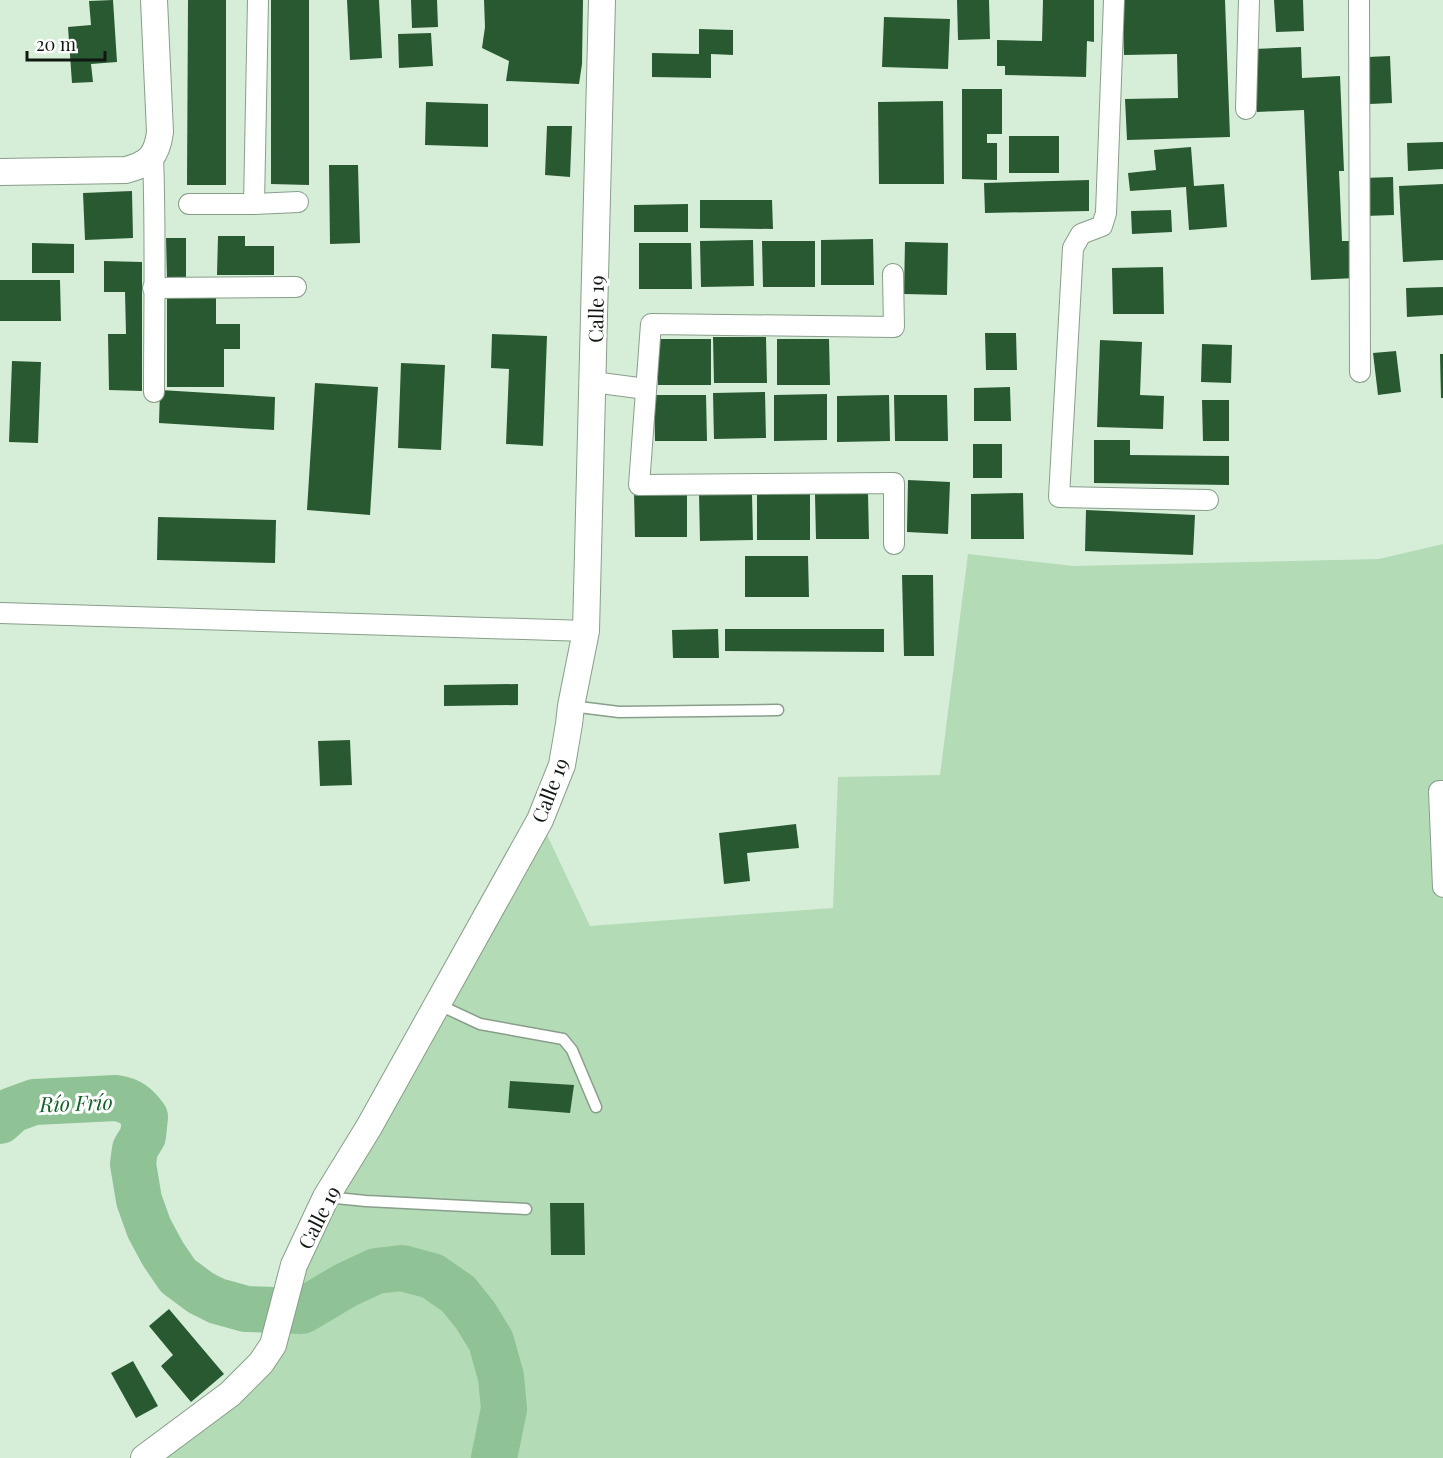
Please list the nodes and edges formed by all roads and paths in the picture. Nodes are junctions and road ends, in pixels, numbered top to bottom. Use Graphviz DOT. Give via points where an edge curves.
graph roads {
  1 [pos="154,0"];
  2 [pos="258,0"];
  3 [pos="602,0"];
  4 [pos="1114,0"];
  5 [pos="1249,0"];
  6 [pos="1359,0"];
  7 [pos="1246,109"];
  8 [pos="153,156"];
  9 [pos="0,172"];
  10 [pos="298,202"];
  11 [pos="189,204"];
  12 [pos="254,204"];
  13 [pos="893,274"];
  14 [pos="296,287"];
  15 [pos="153,288"];
  16 [pos="1360,372"];
  17 [pos="593,382"];
  18 [pos="646,389"];
  19 [pos="154,392"];
  20 [pos="1208,500"];
  21 [pos="894,544"];
  22 [pos="0,613"];
  23 [pos="586,631"];
  24 [pos="571,706"];
  25 [pos="778,710"];
  26 [pos="1443,791"];
  27 [pos="1443,887"];
  28 [pos="437,1004"];
  29 [pos="596,1107"];
  30 [pos="326,1197"];
  31 [pos="526,1209"];
  32 [pos="144,1458"];
  1 -- 8 [label="street" via="160,132"];
  2 -- 12 [label="street"];
  3 -- 17 [label="street, Calle 19"];
  4 -- 20 [label="street" via="1106,213 1102,226 1081,234 1073,248 1059,497"];
  5 -- 7 [label="street"];
  6 -- 16 [label="street"];
  8 -- 9 [label="street" via="126,170"];
  8 -- 15 [label="street"];
  10 -- 12 [label="street"];
  11 -- 12 [label="street"];
  13 -- 18 [label="street" via="894,327 651,324"];
  14 -- 15 [label="street"];
  15 -- 19 [label="street"];
  17 -- 18 [label="street"];
  17 -- 23 [label="street, Calle 19"];
  18 -- 21 [label="street" via="639,485 894,483"];
  22 -- 23 [label="street"];
  23 -- 24 [label="street, Calle 19"];
  24 -- 25 [label="lane" via="619,712"];
  24 -- 28 [label="street, Calle 19" via="562,765 540,820"];
  26 -- 27 [label="street" via="1438,792"];
  28 -- 29 [label="lane" via="480,1024 563,1039 572,1050"];
  28 -- 30 [label="street, Calle 19"];
  30 -- 31 [label="lane"];
  30 -- 32 [label="street, Calle 19" via="294,1265 273,1345 261,1364 230,1394"];
}
